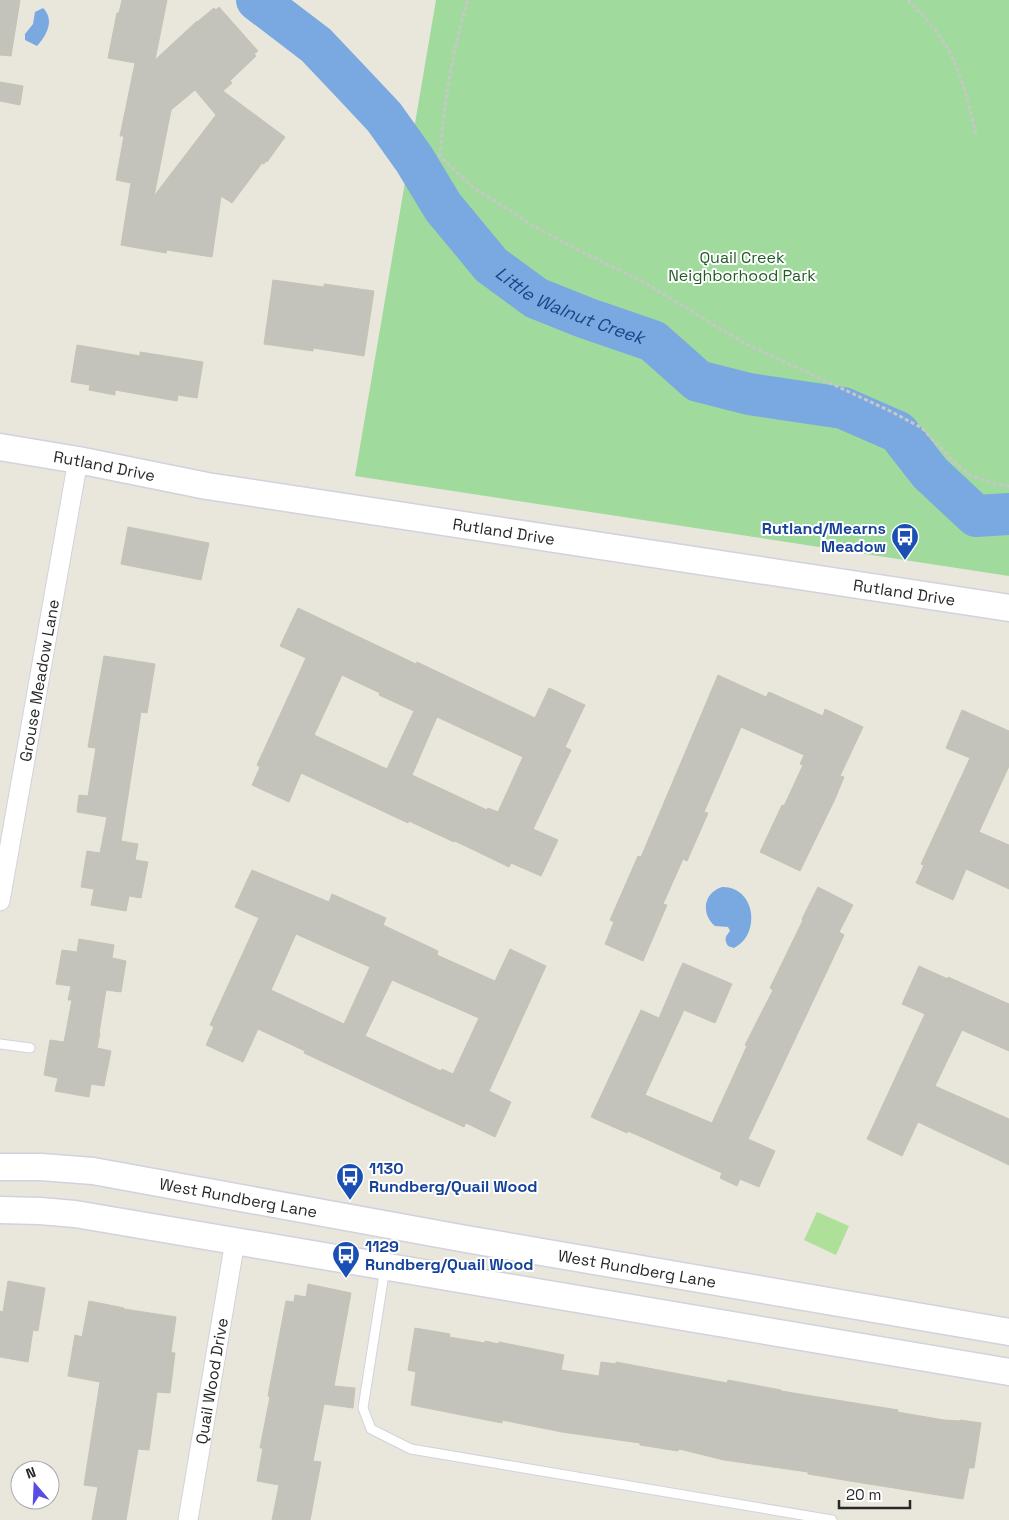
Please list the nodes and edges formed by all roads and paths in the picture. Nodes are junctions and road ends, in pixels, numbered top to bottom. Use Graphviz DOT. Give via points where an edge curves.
graph roads {
  1 [pos="468,0"];
  2 [pos="908,0"];
  3 [pos="976,135"];
  4 [pos="0,447"];
  5 [pos="78,460"];
  6 [pos="1009,486"];
  7 [pos="1009,608"];
  8 [pos="0,900"];
  9 [pos="0,1044"];
  10 [pos="30,1048"];
  11 [pos="0,1167"];
  12 [pos="0,1210"];
  13 [pos="235,1241"];
  14 [pos="385,1268"];
  15 [pos="735,1285"];
  16 [pos="726,1325"];
  17 [pos="1009,1332"];
  18 [pos="1009,1372"];
  19 [pos="188,1520"];
  20 [pos="832,1520"];
  1 -- 6 [label="path" via="447,88 440,157 474,188 535,227 642,281 744,343 922,428 970,474"];
  2 -- 3 [label="path" via="938,33 950,52 959,71"];
  4 -- 5 [label="main road, Rutland Drive"];
  5 -- 7 [label="main road, Rutland Drive" via="216,488"];
  5 -- 8 [label="street, Grouse Meadow Lane"];
  9 -- 10 [label="lane"];
  11 -- 15 [label="main road, West Rundberg Lane" via="93,1171"];
  12 -- 13 [label="main road" via="75,1214"];
  13 -- 14 [label="main road"];
  13 -- 19 [label="street, Quail Wood Drive"];
  14 -- 16 [label="main road"];
  14 -- 20 [label="lane" via="363,1408 371,1429 411,1449"];
  15 -- 16 [label="main road"];
  15 -- 17 [label="main road, West Rundberg Lane"];
  16 -- 18 [label="main road"];
}
